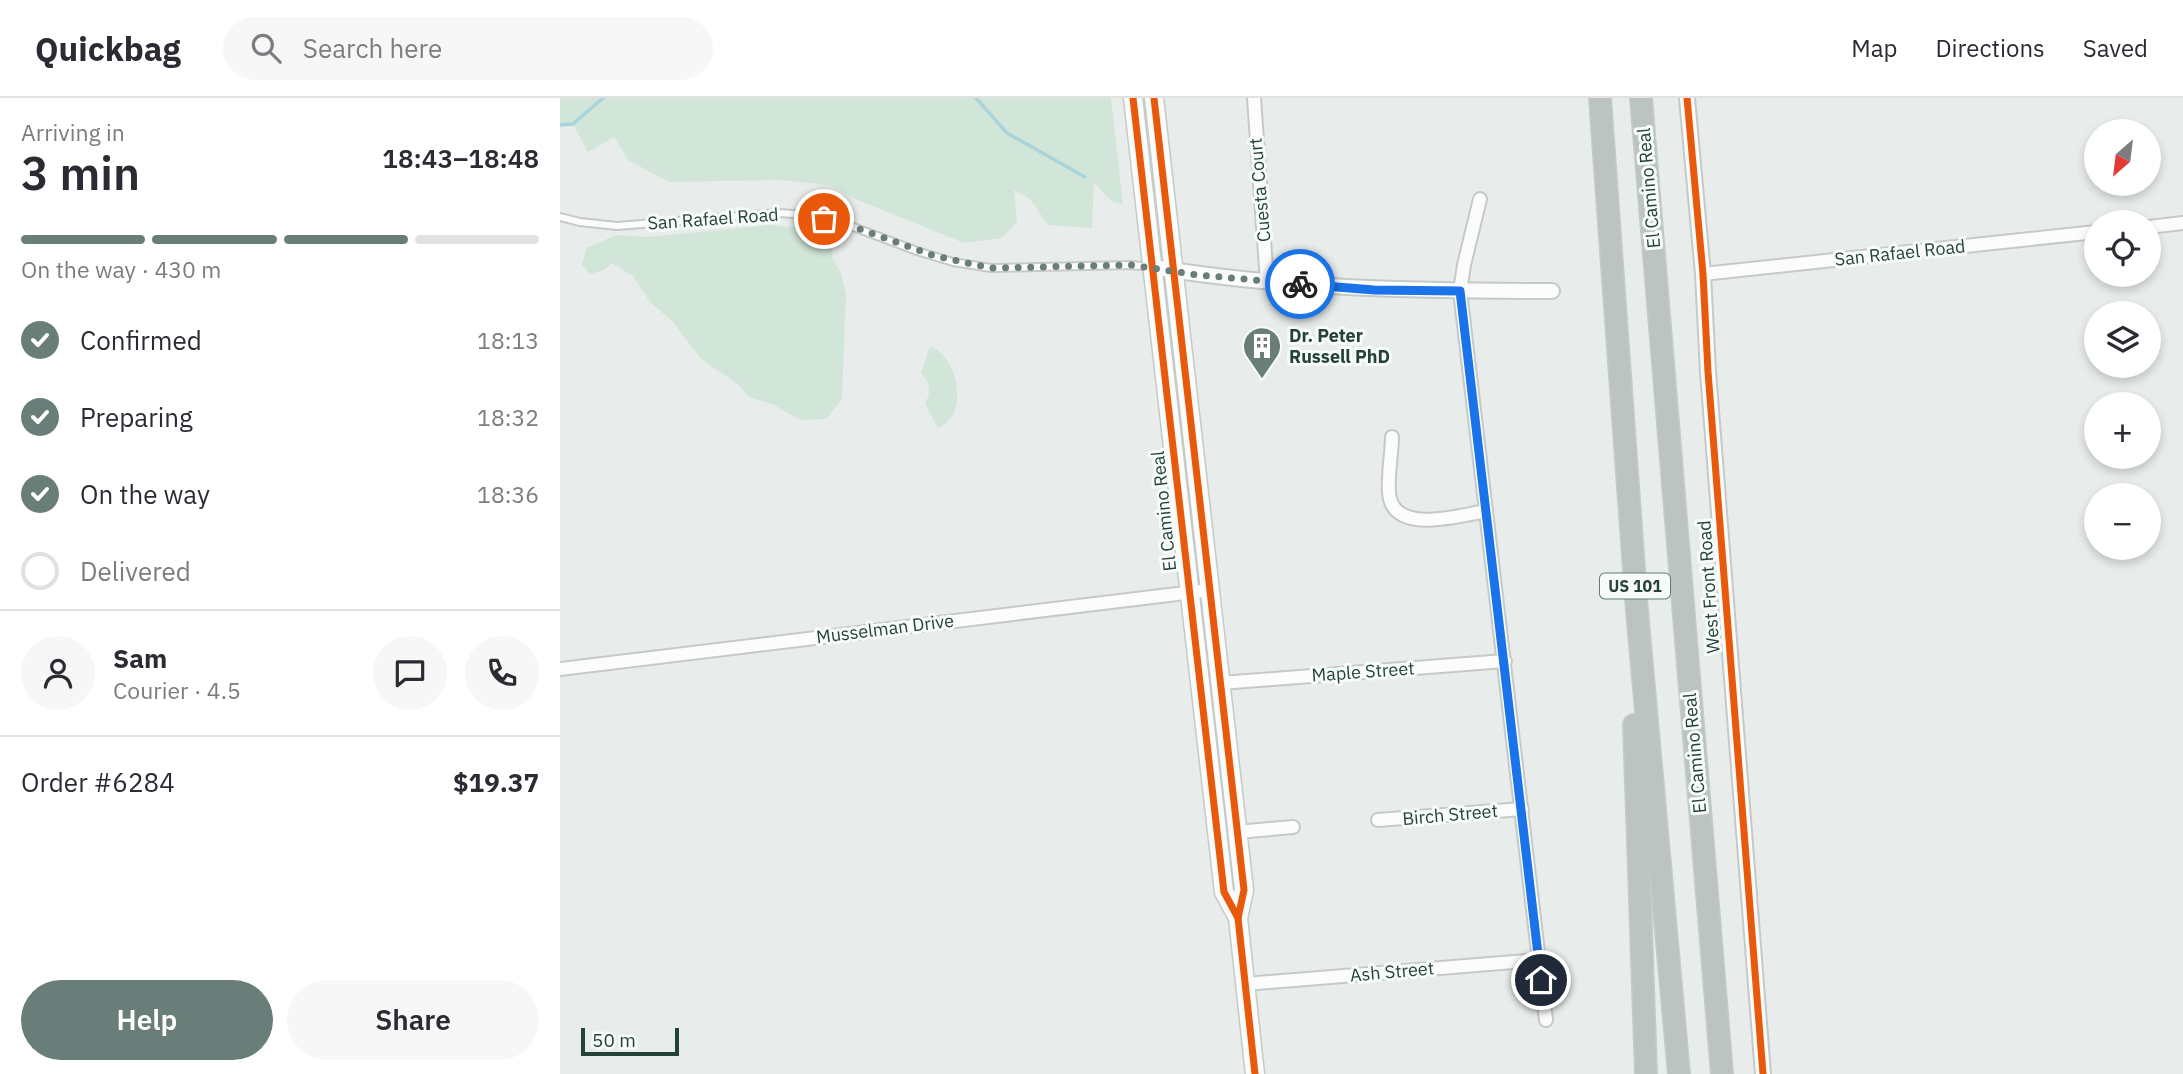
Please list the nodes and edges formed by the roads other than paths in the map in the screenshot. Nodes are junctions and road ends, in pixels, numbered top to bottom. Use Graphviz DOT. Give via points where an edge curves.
graph roads {
  1 [pos="1133,98"];
  2 [pos="1153,98"];
  3 [pos="1254,98"];
  4 [pos="1600,98"];
  5 [pos="1641,98"];
  6 [pos="1687,98"];
  7 [pos="1480,199"];
  8 [pos="560,217"];
  9 [pos="2183,223"];
  10 [pos="2161,226"];
  11 [pos="2084,233"];
  12 [pos="1152,267"];
  13 [pos="1173,270"];
  14 [pos="1703,274"];
  15 [pos="1267,282"];
  16 [pos="1460,291"];
  17 [pos="1552,291"];
  18 [pos="1392,438"];
  19 [pos="1486,511"];
  20 [pos="1210,590"];
  21 [pos="1189,593"];
  22 [pos="1637,611"];
  23 [pos="1505,661"];
  24 [pos="560,669"];
  25 [pos="1221,683"];
  26 [pos="1522,809"];
  27 [pos="1378,820"];
  28 [pos="1293,827"];
  29 [pos="1237,832"];
  30 [pos="1238,918"];
  31 [pos="1539,960"];
  32 [pos="1245,984"];
  33 [pos="1546,1020"];
  34 [pos="1255,1074"];
  35 [pos="1646,1074"];
  36 [pos="1679,1074"];
  37 [pos="1722,1074"];
  38 [pos="1763,1074"];
  1 -- 12 [label="main road, El Camino Real"];
  2 -- 13 [label="main road, El Camino Real"];
  3 -- 15 [label="street, Cuesta Court"];
  4 -- 22 [label="highway, US 101"];
  5 -- 37 [label="highway, El Camino Real / US 101"];
  6 -- 14 [label="street, West Front Road"];
  7 -- 16 [label="street"];
  8 -- 12 [label="lane, San Rafael Road" via="617,226 799,214 840,222 953,262 991,268"];
  9 -- 10 [label="street"];
  11 -- 14 [label="street, San Rafael Road"];
  12 -- 13 [label="street"];
  12 -- 21 [label="main road, El Camino Real"];
  13 -- 15 [label="street"];
  13 -- 20 [label="main road, El Camino Real"];
  14 -- 38 [label="street, West Front Road"];
  15 -- 16 [label="street"];
  16 -- 17 [label="street"];
  16 -- 19 [label="street"];
  18 -- 19 [label="street" via="1390,497 1399,512 1428,520"];
  19 -- 23 [label="street"];
  20 -- 21 [label="street, Musselman Drive"];
  20 -- 25 [label="main road, El Camino Real"];
  21 -- 24 [label="street, Musselman Drive"];
  21 -- 30 [label="main road, El Camino Real" via="1224,892"];
  22 -- 35 [label="highway" via="1633,676"];
  22 -- 36 [label="highway, US 101"];
  23 -- 25 [label="street, Maple Street"];
  23 -- 26 [label="street"];
  25 -- 29 [label="main road, El Camino Real"];
  26 -- 27 [label="street, Birch Street"];
  26 -- 31 [label="street"];
  28 -- 29 [label="street"];
  29 -- 30 [label="main road, El Camino Real" via="1244,890"];
  30 -- 32 [label="main road, El Camino Real"];
  31 -- 32 [label="street, Ash Street"];
  31 -- 33 [label="street"];
  32 -- 34 [label="main road, El Camino Real"];
}
